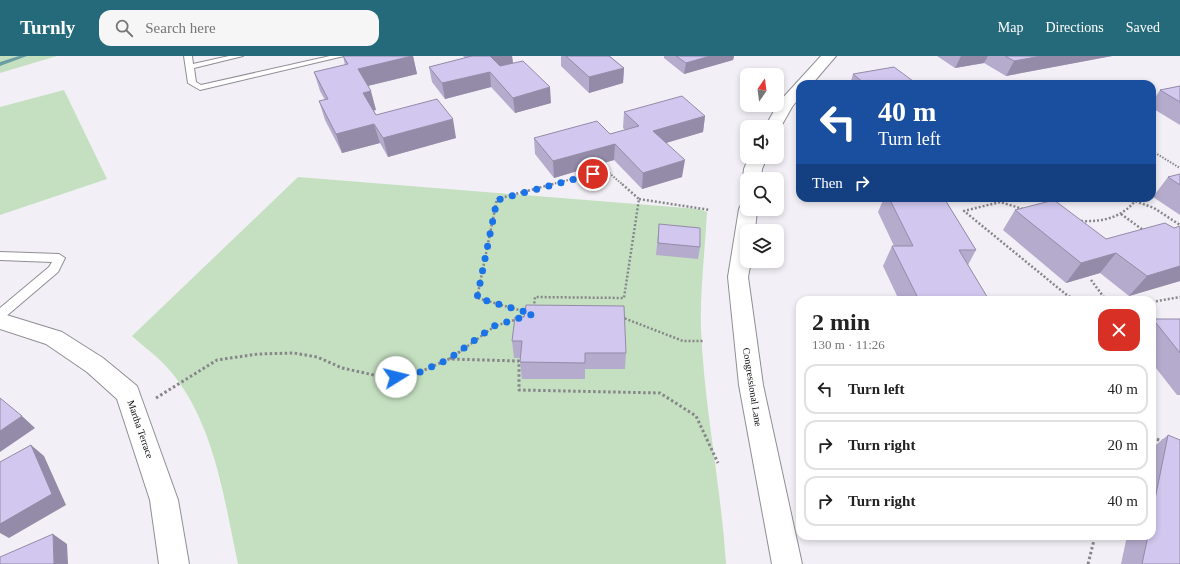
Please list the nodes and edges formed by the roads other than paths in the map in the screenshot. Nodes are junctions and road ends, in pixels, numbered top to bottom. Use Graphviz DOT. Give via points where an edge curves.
graph roads {
  1 [pos="188,56"];
  2 [pos="239,56"];
  3 [pos="340,56"];
  4 [pos="829,56"];
  5 [pos="190,66"];
  6 [pos="808,80"];
  7 [pos="796,93"];
  8 [pos="777,120"];
  9 [pos="747,216"];
  10 [pos="0,256"];
  11 [pos="0,315"];
  12 [pos="0,321"];
  13 [pos="174,564"];
  14 [pos="787,564"];
  1 -- 5 [label="lane"];
  2 -- 5 [label="lane"];
  3 -- 5 [label="lane" via="200,88 192,83"];
  4 -- 6 [label="street"];
  7 -- 8 [label="street"];
  9 -- 14 [label="street, Congressional Lane" via="738,277 751,385"];
  10 -- 11 [label="lane" via="59,258 54,269"];
  12 -- 13 [label="street, Martha Terrace" via="54,338 95,365 128,393 164,500"];
}
